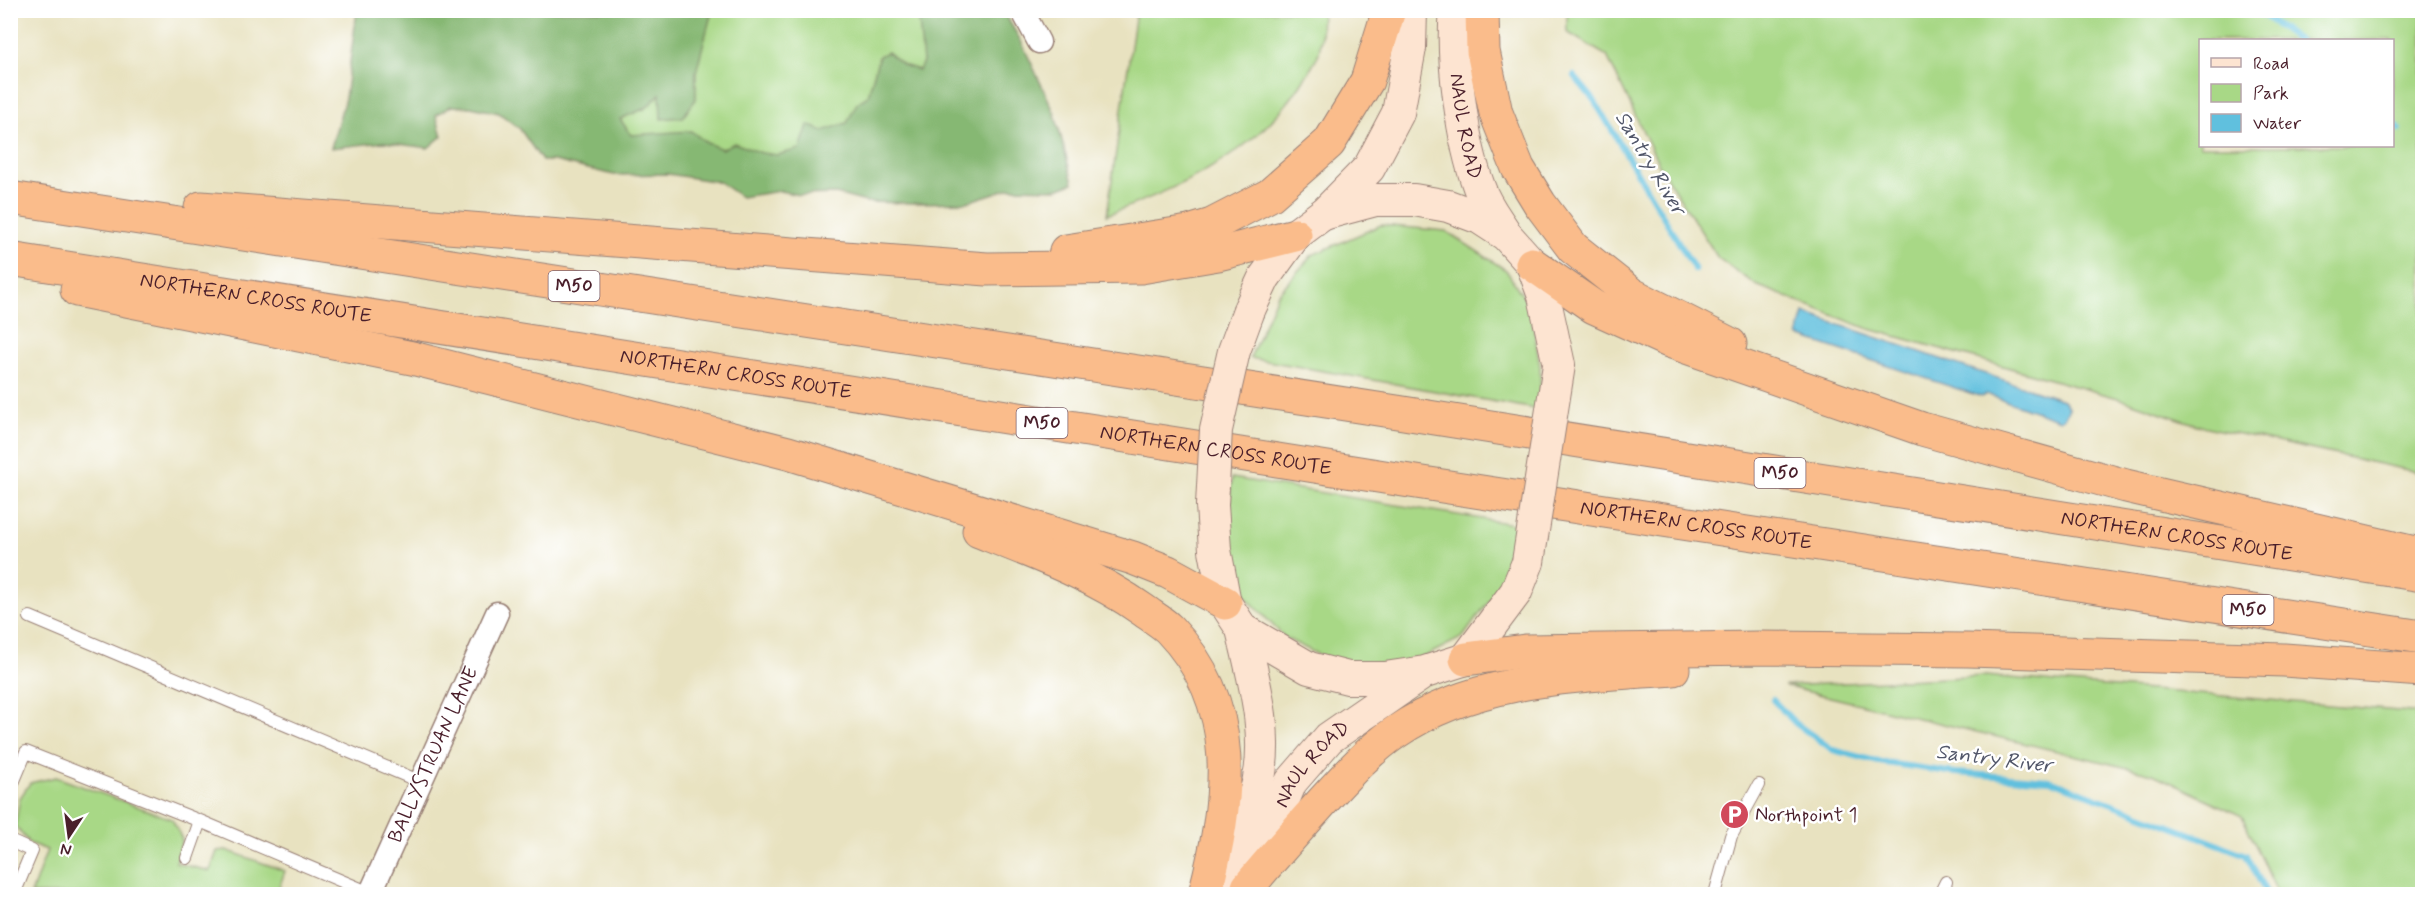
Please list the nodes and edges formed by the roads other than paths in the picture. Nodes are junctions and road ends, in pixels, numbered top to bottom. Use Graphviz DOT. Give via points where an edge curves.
graph roads {
  1 [pos="1022,10"];
  2 [pos="1389,10"];
  3 [pos="1411,10"];
  4 [pos="1456,10"];
  5 [pos="1482,10"];
  6 [pos="1039,42"];
  7 [pos="10,193"];
  8 [pos="10,198"];
  9 [pos="1323,214"];
  10 [pos="1295,235"];
  11 [pos="1506,235"];
  12 [pos="10,259"];
  13 [pos="856,259"];
  14 [pos="1532,264"];
  15 [pos="10,277"];
  16 [pos="1923,429"];
  17 [pos="788,453"];
  18 [pos="2422,554"];
  19 [pos="2422,574"];
  20 [pos="497,614"];
  21 [pos="1233,616"];
  22 [pos="30,617"];
  23 [pos="2422,636"];
  24 [pos="1968,650"];
  25 [pos="1467,659"];
  26 [pos="2422,670"];
  27 [pos="1425,672"];
  28 [pos="421,782"];
  29 [pos="1759,785"];
  30 [pos="10,790"];
  31 [pos="200,821"];
  32 [pos="10,841"];
  33 [pos="187,858"];
  34 [pos="1946,882"];
  35 [pos="1246,891"];
  36 [pos="14,894"];
  37 [pos="370,894"];
  38 [pos="1205,894"];
  39 [pos="1217,894"];
  40 [pos="1715,894"];
  41 [pos="1940,894"];
  1 -- 6 [label="street"];
  2 -- 13 [label="highway" via="1367,81 1329,143 1270,195 1212,225 1044,254"];
  3 -- 9 [label="main road" via="1410,48 1398,113 1369,168"];
  4 -- 11 [label="main road, NAUL ROAD" via="1462,121 1479,189"];
  5 -- 16 [label="highway" via="1483,51 1496,113 1518,168 1573,248 1631,294 1713,336"];
  7 -- 13 [label="highway"];
  8 -- 19 [label="highway, NORTHERN CROSS ROUTE / M50"];
  9 -- 10 [label="main road, NAUL ROAD"];
  9 -- 11 [label="main road" via="1375,200 1414,200 1448,206 1480,218"];
  10 -- 13 [label="highway" via="1141,267 987,269"];
  10 -- 21 [label="main road, NAUL ROAD, bridge" via="1264,278 1249,310 1234,351 1216,430 1212,505 1215,549"];
  11 -- 14 [label="main road"];
  12 -- 23 [label="highway, NORTHERN CROSS ROUTE / M50" via="1397,479"];
  14 -- 16 [label="highway" via="1594,307 1669,341"];
  14 -- 25 [label="main road, bridge" via="1544,296 1559,365 1528,562 1516,592"];
  15 -- 17 [label="highway" via="412,358"];
  16 -- 18 [label="highway" via="2126,486"];
  17 -- 21 [label="highway" via="1132,558 1168,572"];
  17 -- 38 [label="highway" via="1083,575 1168,628 1190,655 1212,694 1224,747 1220,839"];
  20 -- 28 [label="street, BALLYSTRUAN LANE"];
  21 -- 27 [label="main road" via="1309,668 1348,678"];
  21 -- 39 [label="main road, NAUL ROAD" via="1260,712 1261,758 1258,782"];
  22 -- 28 [label="lane"];
  24 -- 25 [label="highway" via="1538,651"];
  24 -- 26 [label="highway" via="2284,660"];
  24 -- 35 [label="highway" via="1567,677 1491,690 1443,706 1396,732 1351,770"];
  25 -- 27 [label="main road"];
  27 -- 35 [label="main road, NAUL ROAD" via="1329,738 1291,782"];
  28 -- 37 [label="street, BALLYSTRUAN LANE"];
  29 -- 40 [label="lane" via="1731,836"];
  30 -- 31 [label="lane" via="26,752"];
  31 -- 33 [label="lane"];
  31 -- 37 [label="lane"];
  32 -- 36 [label="lane" via="32,851"];
  34 -- 41 [label="lane"];
}
